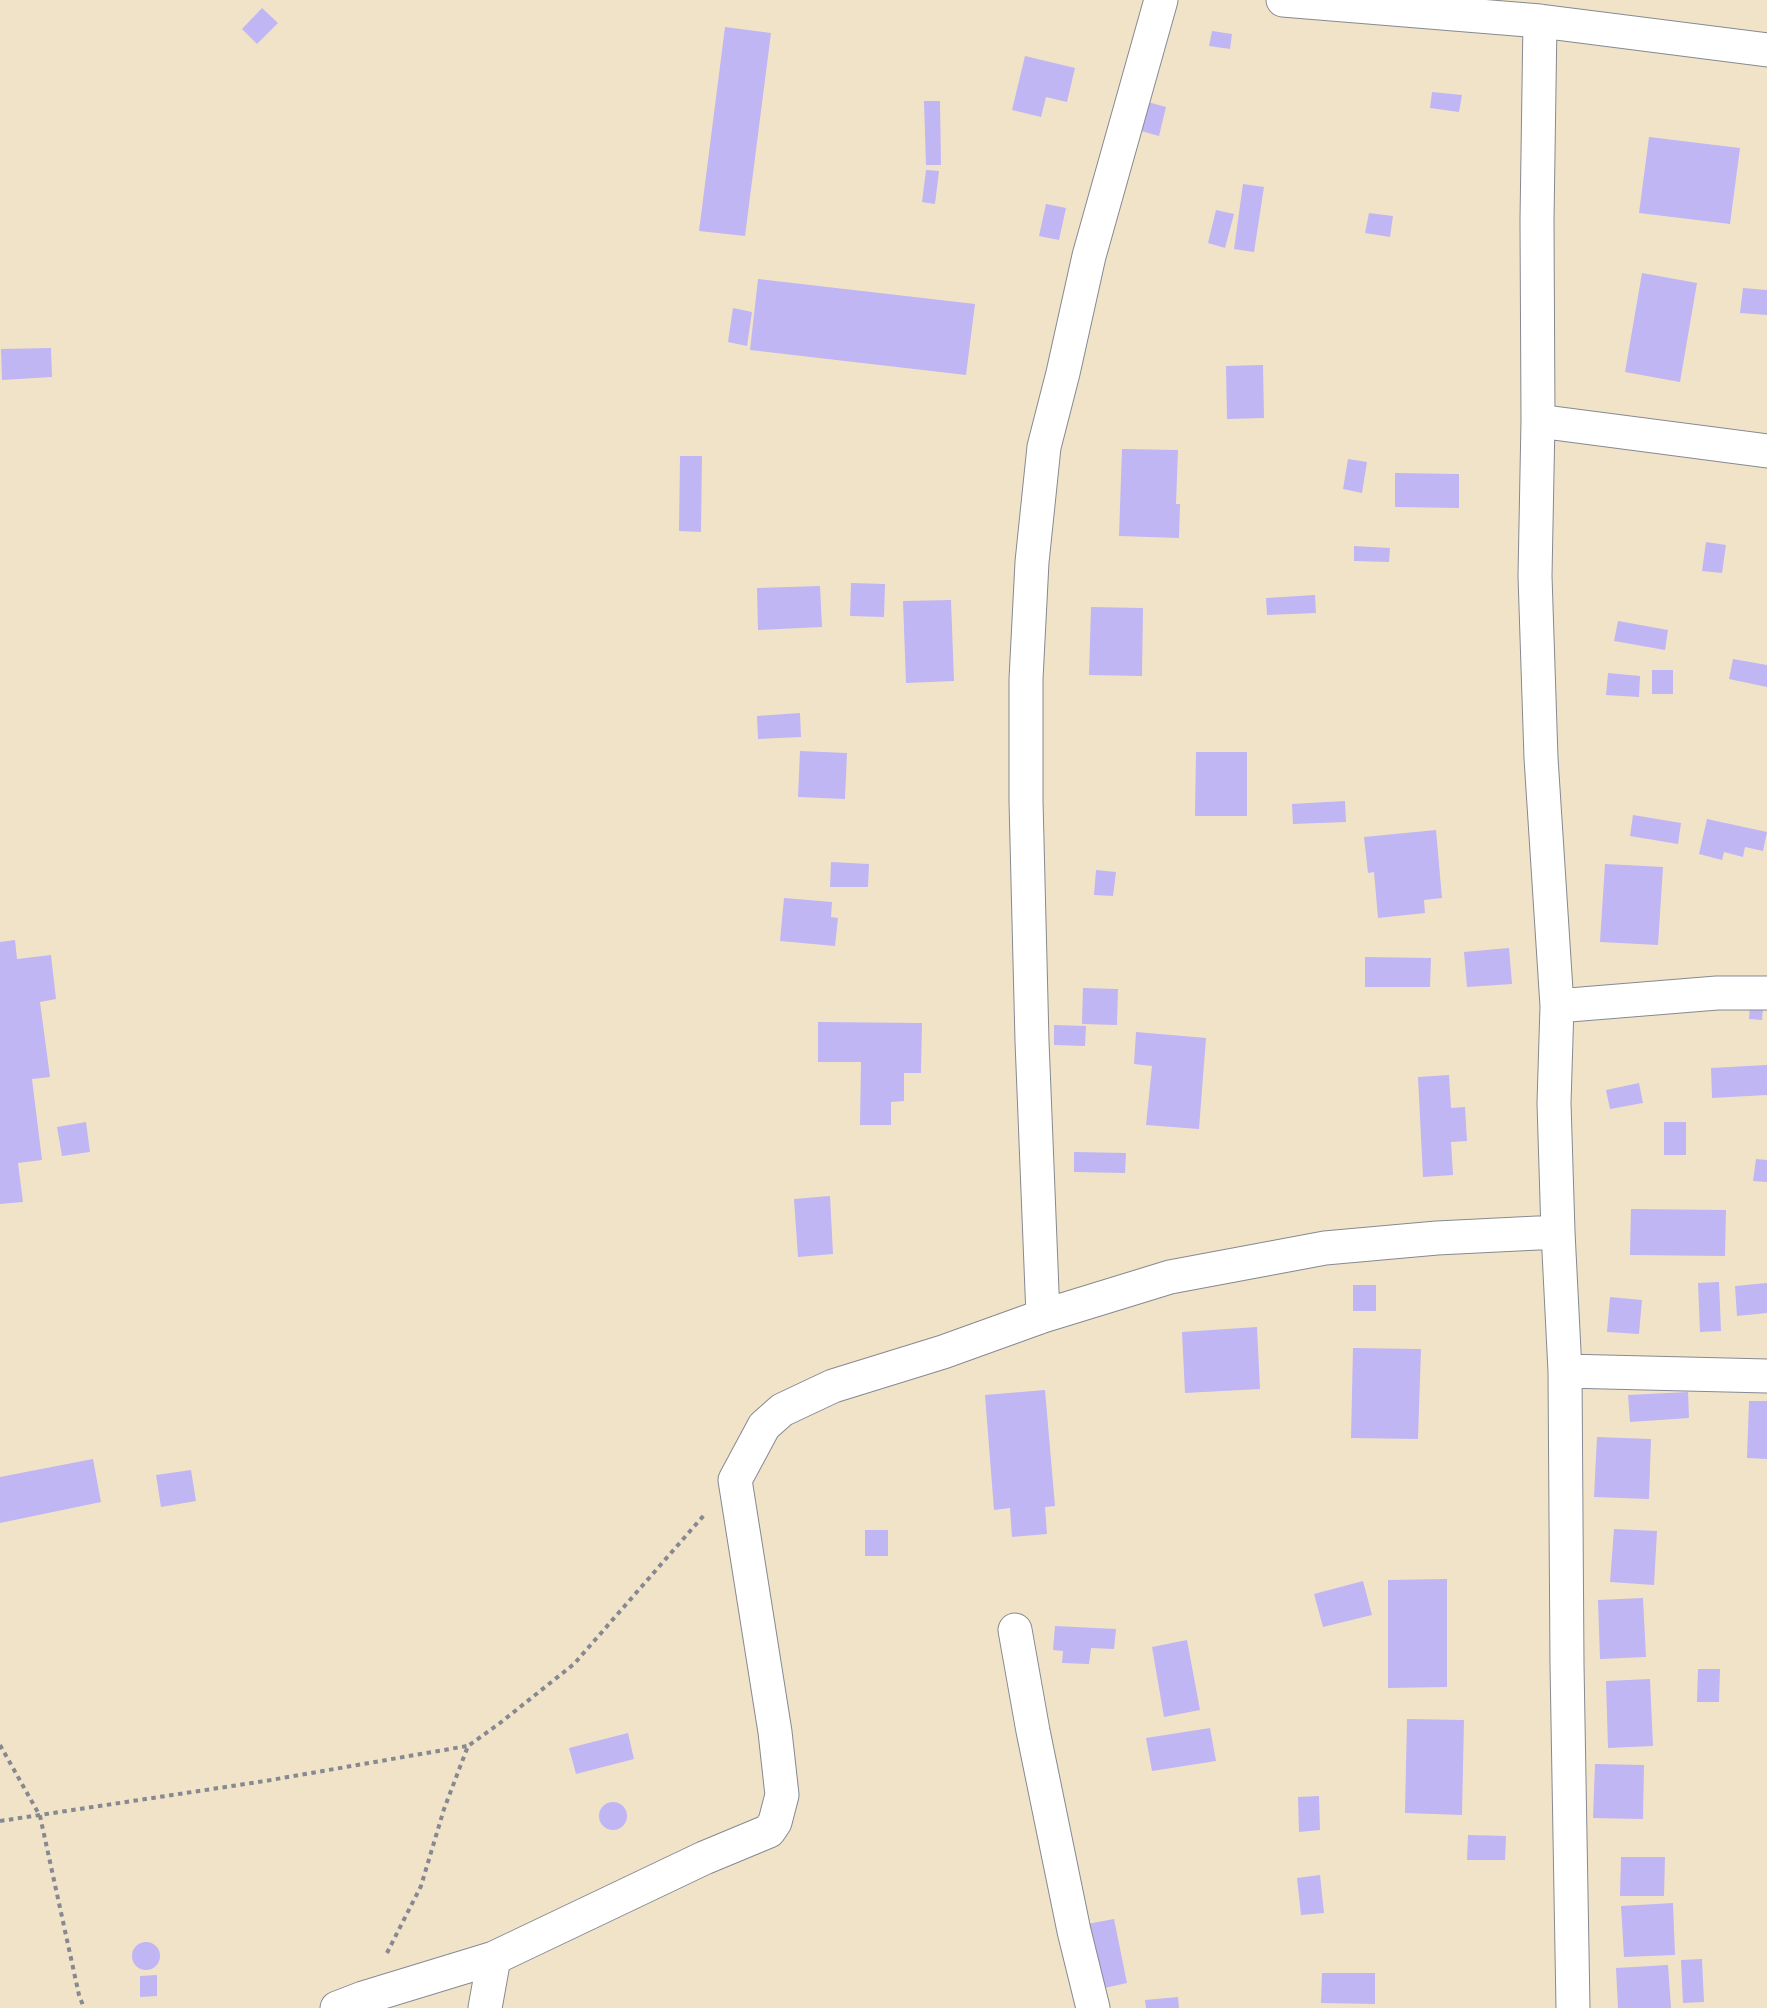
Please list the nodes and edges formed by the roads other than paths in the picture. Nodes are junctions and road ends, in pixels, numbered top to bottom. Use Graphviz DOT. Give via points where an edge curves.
graph roads {
  1 [pos="1161,0"];
  2 [pos="1283,0"];
  3 [pos="1540,21"];
  4 [pos="1767,50"];
  5 [pos="1538,421"];
  6 [pos="1767,451"];
  7 [pos="1767,993"];
  8 [pos="1557,1006"];
  9 [pos="1558,1232"];
  10 [pos="1043,1316"];
  11 [pos="1565,1371"];
  12 [pos="1767,1376"];
  13 [pos="1015,1630"];
  14 [pos="494,1958"];
  15 [pos="350,2003"];
  16 [pos="485,2008"];
  17 [pos="1093,2008"];
  18 [pos="1573,2008"];
  1 -- 10 [label="street" via="1089,256 1044,447 1032,562 1026,679 1026,801"];
  2 -- 3 [label="street"];
  3 -- 4 [label="street"];
  3 -- 5 [label="street"];
  5 -- 6 [label="street"];
  5 -- 8 [label="street" via="1535,576 1541,758"];
  7 -- 8 [label="street" via="1717,993"];
  8 -- 9 [label="street" via="1554,1103"];
  9 -- 10 [label="street" via="1325,1248 1170,1277"];
  9 -- 11 [label="street"];
  10 -- 14 [label="street" via="833,1386 782,1410 764,1426 735,1480 776,1743 782,1795 775,1822 769,1831"];
  11 -- 12 [label="street"];
  11 -- 18 [label="street"];
  13 -- 17 [label="street" via="1074,1931"];
  14 -- 15 [label="street"];
  14 -- 16 [label="street"];
}
